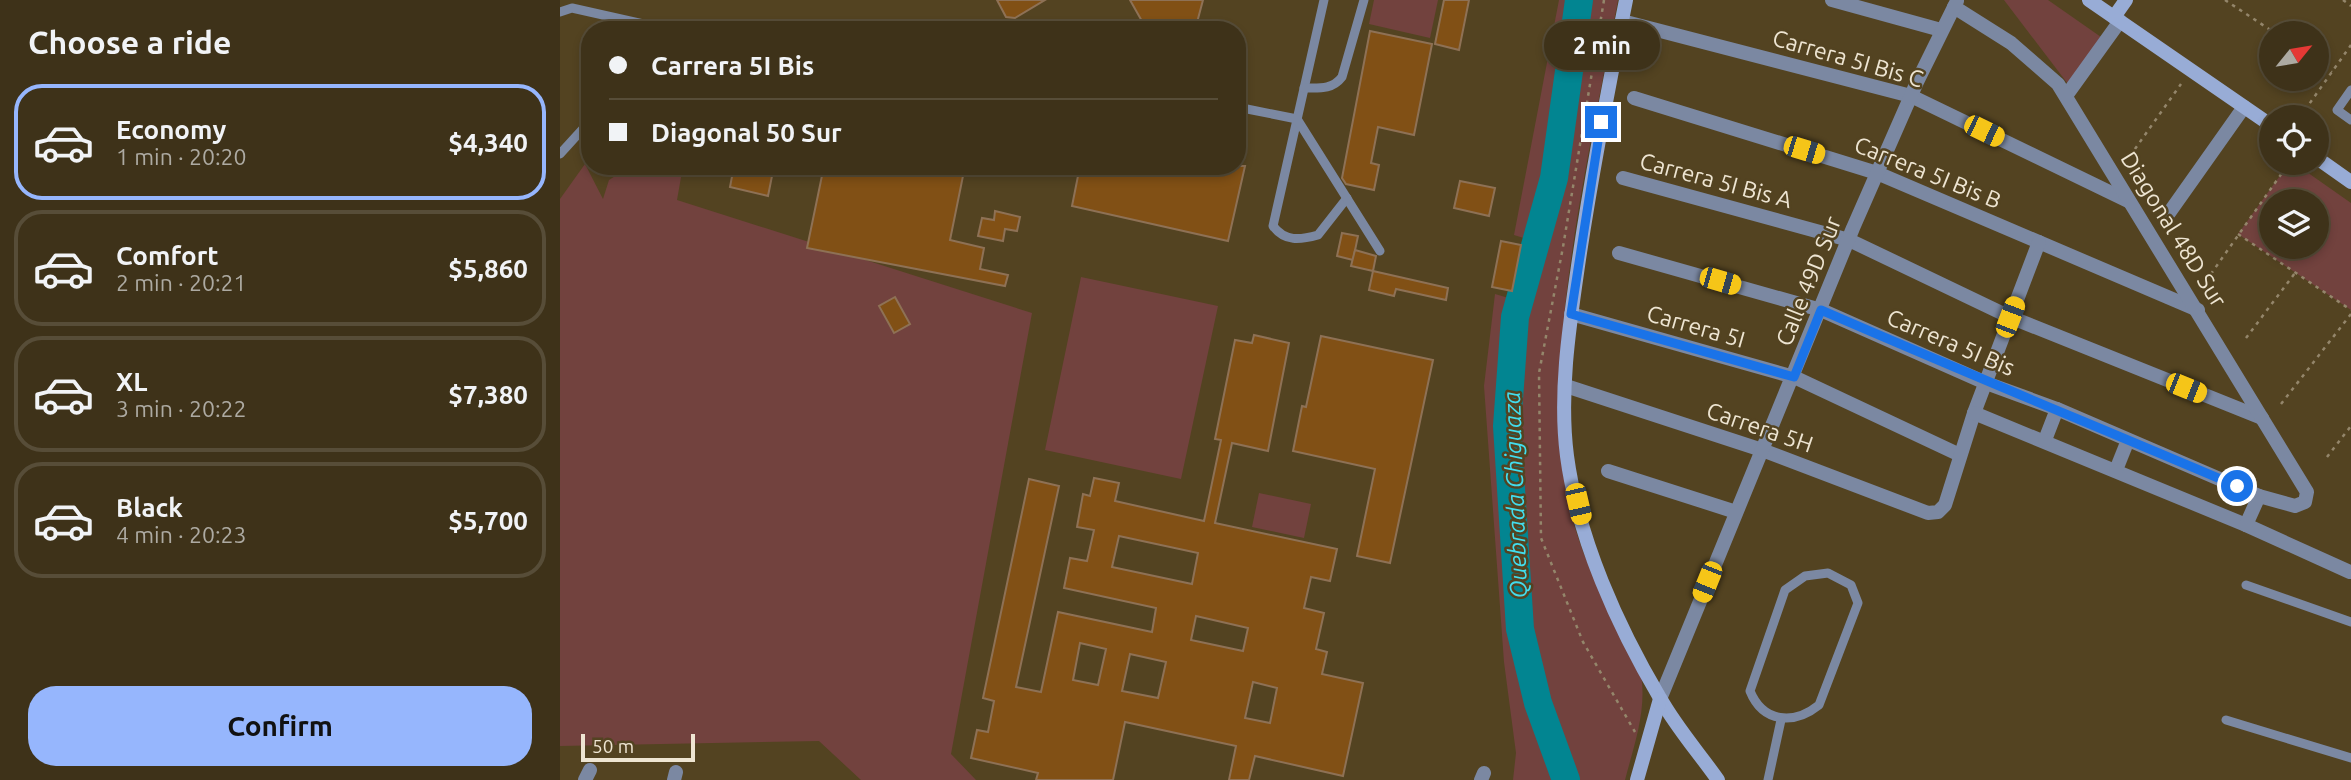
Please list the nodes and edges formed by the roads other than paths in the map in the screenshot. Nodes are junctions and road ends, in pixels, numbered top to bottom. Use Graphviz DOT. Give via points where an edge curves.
graph roads {
  1 [pos="1324,0"];
  2 [pos="1364,0"];
  3 [pos="1626,0"];
  4 [pos="1832,0"];
  5 [pos="2089,0"];
  6 [pos="2126,0"];
  7 [pos="1956,4"];
  8 [pos="560,12"];
  9 [pos="2117,19"];
  10 [pos="630,21"];
  11 [pos="1622,21"];
  12 [pos="1941,30"];
  13 [pos="1304,88"];
  14 [pos="2351,90"];
  15 [pos="1911,96"];
  16 [pos="2066,96"];
  17 [pos="1634,98"];
  18 [pos="2244,107"];
  19 [pos="1246,109"];
  20 [pos="2259,117"];
  21 [pos="1297,119"];
  22 [pos="2351,120"];
  23 [pos="581,131"];
  24 [pos="560,154"];
  25 [pos="2329,166"];
  26 [pos="1877,173"];
  27 [pos="1623,178"];
  28 [pos="2351,182"];
  29 [pos="1347,198"];
  30 [pos="2129,201"];
  31 [pos="2169,213"];
  32 [pos="1849,240"];
  33 [pos="2039,242"];
  34 [pos="1380,251"];
  35 [pos="1619,253"];
  36 [pos="1821,310"];
  37 [pos="2198,310"];
  38 [pos="1571,314"];
  39 [pos="2010,317"];
  40 [pos="1794,377"];
  41 [pos="1986,383"];
  42 [pos="1566,386"];
  43 [pos="2057,410"];
  44 [pos="1974,413"];
  45 [pos="2262,418"];
  46 [pos="2045,440"];
  47 [pos="2128,440"];
  48 [pos="1762,450"];
  49 [pos="1960,454"];
  50 [pos="2116,470"];
  51 [pos="1608,471"];
  52 [pos="2259,496"];
  53 [pos="2295,506"];
  54 [pos="1736,512"];
  55 [pos="2246,525"];
  56 [pos="2350,572"];
  57 [pos="2246,585"];
  58 [pos="2351,622"];
  59 [pos="1660,699"];
  60 [pos="1782,720"];
  61 [pos="2226,720"];
  62 [pos="2351,758"];
  63 [pos="1637,780"];
  64 [pos="1718,780"];
  65 [pos="1768,780"];
  1 -- 13 [label="lane"];
  2 -- 13 [label="lane" via="1342,77 1328,88"];
  3 -- 11 [label="street"];
  4 -- 12 [label="street"];
  5 -- 9 [label="street"];
  6 -- 9 [label="street"];
  7 -- 12 [label="street, Calle 49D Sur"];
  7 -- 16 [label="street, Diagonal 48D Sur" via="2011,43"];
  8 -- 10 [label="lane" via="572,8"];
  9 -- 16 [label="street"];
  9 -- 18 [label="street"];
  11 -- 15 [label="street, Carrera 5I Bis C"];
  11 -- 38 [label="street"];
  12 -- 15 [label="street, Calle 49D Sur"];
  13 -- 21 [label="lane"];
  14 -- 22 [label="lane" via="2337,110"];
  15 -- 26 [label="street, Calle 49D Sur"];
  15 -- 30 [label="street, Carrera 5I Bis C"];
  16 -- 30 [label="street, Diagonal 48D Sur"];
  17 -- 26 [label="street, Carrera 5I Bis B"];
  18 -- 20 [label="street"];
  18 -- 31 [label="street"];
  19 -- 21 [label="lane"];
  21 -- 29 [label="lane"];
  21 -- 29 [label="lane" via="1273,226 1290,239 1318,235"];
  23 -- 24 [label="lane"];
  25 -- 28 [label="street"];
  26 -- 32 [label="street, Calle 49D Sur"];
  26 -- 33 [label="street, Carrera 5I Bis B"];
  27 -- 32 [label="street, Carrera 5I Bis A"];
  29 -- 34 [label="lane"];
  30 -- 37 [label="street, Diagonal 48D Sur"];
  32 -- 36 [label="street, Calle 49D Sur"];
  32 -- 39 [label="street, Carrera 5I Bis A"];
  33 -- 37 [label="street, Carrera 5I Bis B"];
  33 -- 39 [label="street"];
  35 -- 36 [label="street, Carrera 5I Bis"];
  36 -- 40 [label="street, Calle 49D Sur"];
  36 -- 41 [label="street, Carrera 5I Bis"];
  37 -- 45 [label="street, Diagonal 48D Sur"];
  38 -- 40 [label="street, Carrera 5I"];
  38 -- 42 [label="street"];
  39 -- 41 [label="street"];
  39 -- 45 [label="street, Carrera 5I Bis A"];
  40 -- 48 [label="street, Calle 49D Sur"];
  40 -- 49 [label="street, Carrera 5I"];
  41 -- 43 [label="street, Carrera 5I Bis"];
  41 -- 44 [label="street"];
  42 -- 48 [label="street, Carrera 5H"];
  42 -- 59 [label="street" via="1567,458 1593,557"];
  43 -- 46 [label="street"];
  43 -- 47 [label="street, Carrera 5I Bis"];
  44 -- 46 [label="street"];
  44 -- 49 [label="street"];
  45 -- 53 [label="street, Diagonal 48D Sur" via="2307,492 2305,502"];
  46 -- 50 [label="street"];
  47 -- 50 [label="street"];
  47 -- 52 [label="street, Carrera 5I Bis"];
  48 -- 49 [label="street, Carrera 5H" via="1928,513 1945,505"];
  48 -- 54 [label="street, Calle 49D Sur"];
  50 -- 55 [label="street"];
  51 -- 54 [label="street"];
  52 -- 53 [label="street, Carrera 5I Bis"];
  52 -- 55 [label="street"];
  54 -- 59 [label="street, Calle 49D Sur"];
  55 -- 56 [label="street"];
  57 -- 58 [label="lane"];
  59 -- 63 [label="street"];
  59 -- 64 [label="street"];
  60 -- 60 [label="lane" via="1807,715 1819,705 1858,603 1851,585 1828,573 1805,576 1785,590 1750,691 1763,711"];
  60 -- 65 [label="lane"];
  61 -- 62 [label="lane"];
}
